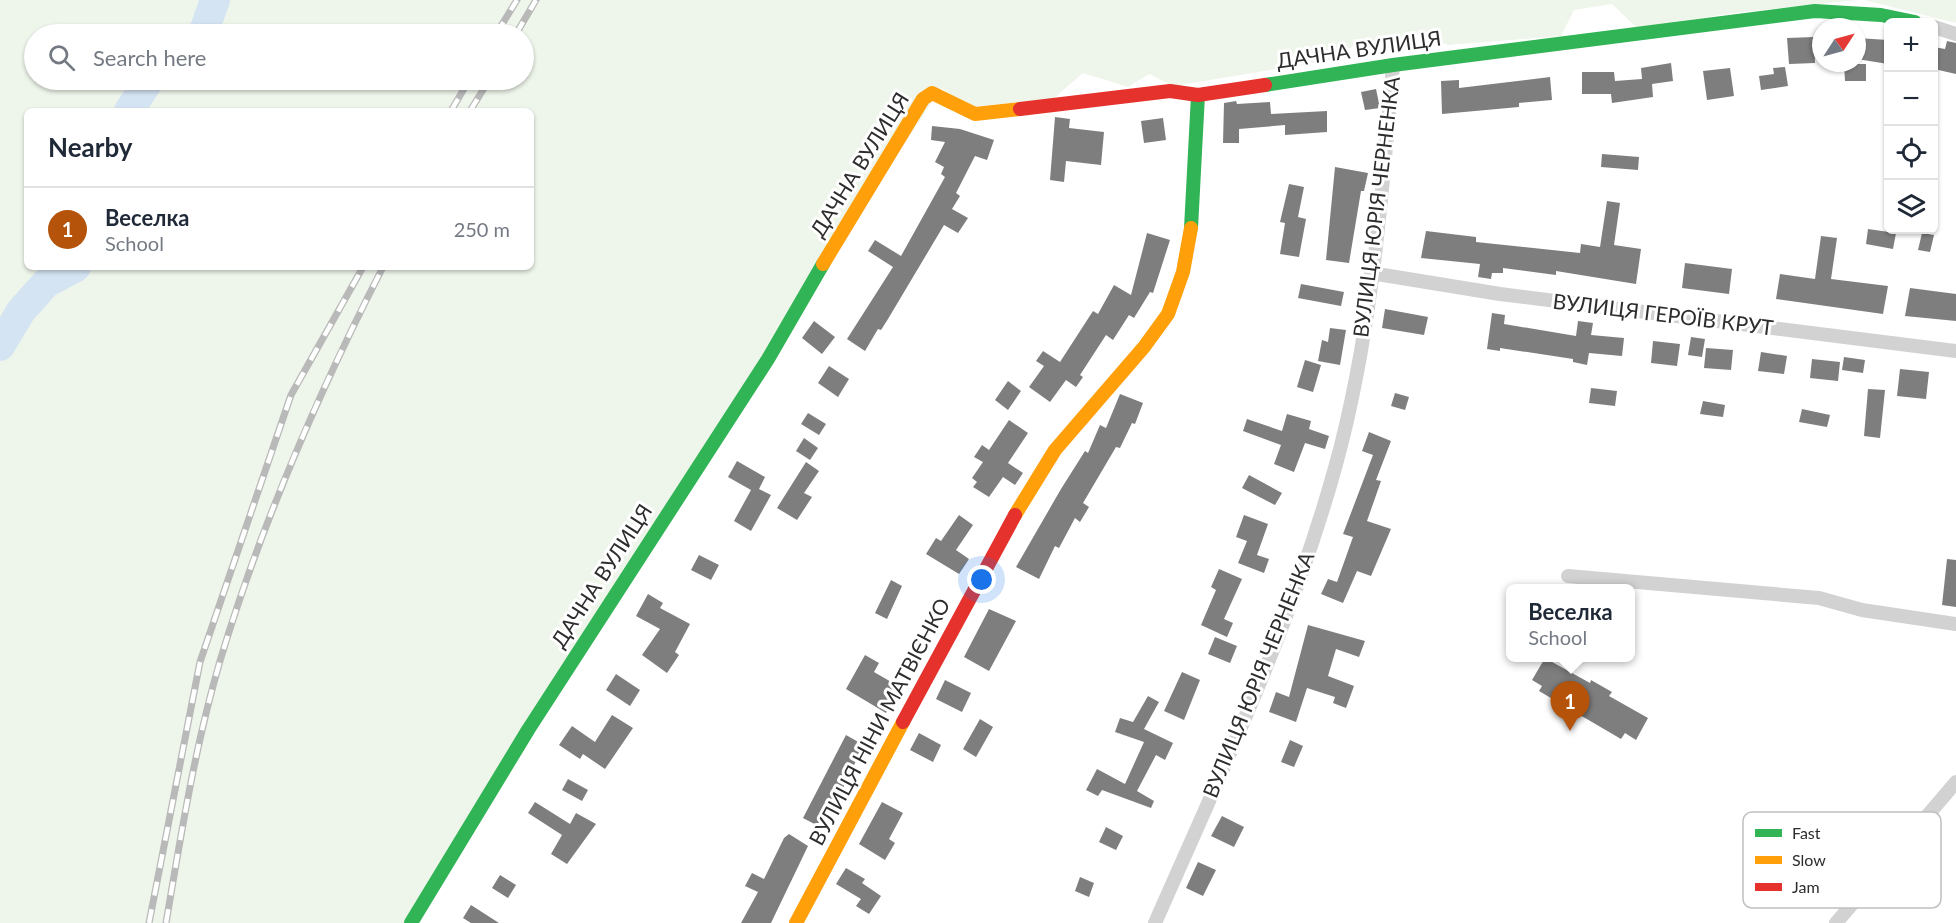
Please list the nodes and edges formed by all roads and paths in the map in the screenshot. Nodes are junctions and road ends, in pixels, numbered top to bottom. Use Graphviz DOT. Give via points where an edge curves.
graph roads {
  1 [pos="1896,18"];
  2 [pos="1938,28"];
  3 [pos="1956,34"];
  4 [pos="1394,65"];
  5 [pos="1198,95"];
  6 [pos="1371,273"];
  7 [pos="1956,351"];
  8 [pos="1568,576"];
  9 [pos="1956,624"];
  10 [pos="1956,782"];
  11 [pos="1930,812"];
  12 [pos="1849,908"];
  13 [pos="411,923"];
  14 [pos="796,923"];
  15 [pos="1155,923"];
  16 [pos="1836,923"];
  1 -- 4 [label="street, ДАЧНА ВУЛИЦЯ" via="1815,10"];
  2 -- 3 [label="street"];
  4 -- 5 [label="street, ДАЧНА ВУЛИЦЯ"];
  4 -- 6 [label="street, ВУЛИЦЯ ЮРІЯ ЧЕРНЕНКА"];
  5 -- 13 [label="street, ДАЧНА ВУЛИЦЯ" via="1170,91 975,114 962,111 932,93 923,99 768,359 528,730"];
  5 -- 14 [label="street, ВУЛИЦЯ НІНИ МАТВІЄНКО" via="1192,210 1175,298 1146,344 1046,464 967,601"];
  6 -- 7 [label="street, ВУЛИЦЯ ГЕРОЇВ КРУТ" via="1500,294"];
  6 -- 15 [label="street, ВУЛИЦЯ ЮРІЯ ЧЕРНЕНКА" via="1357,372 1310,550 1288,616"];
  8 -- 9 [label="street" via="1819,598 1862,610"];
  10 -- 11 [label="street"];
  12 -- 16 [label="street"];
}
